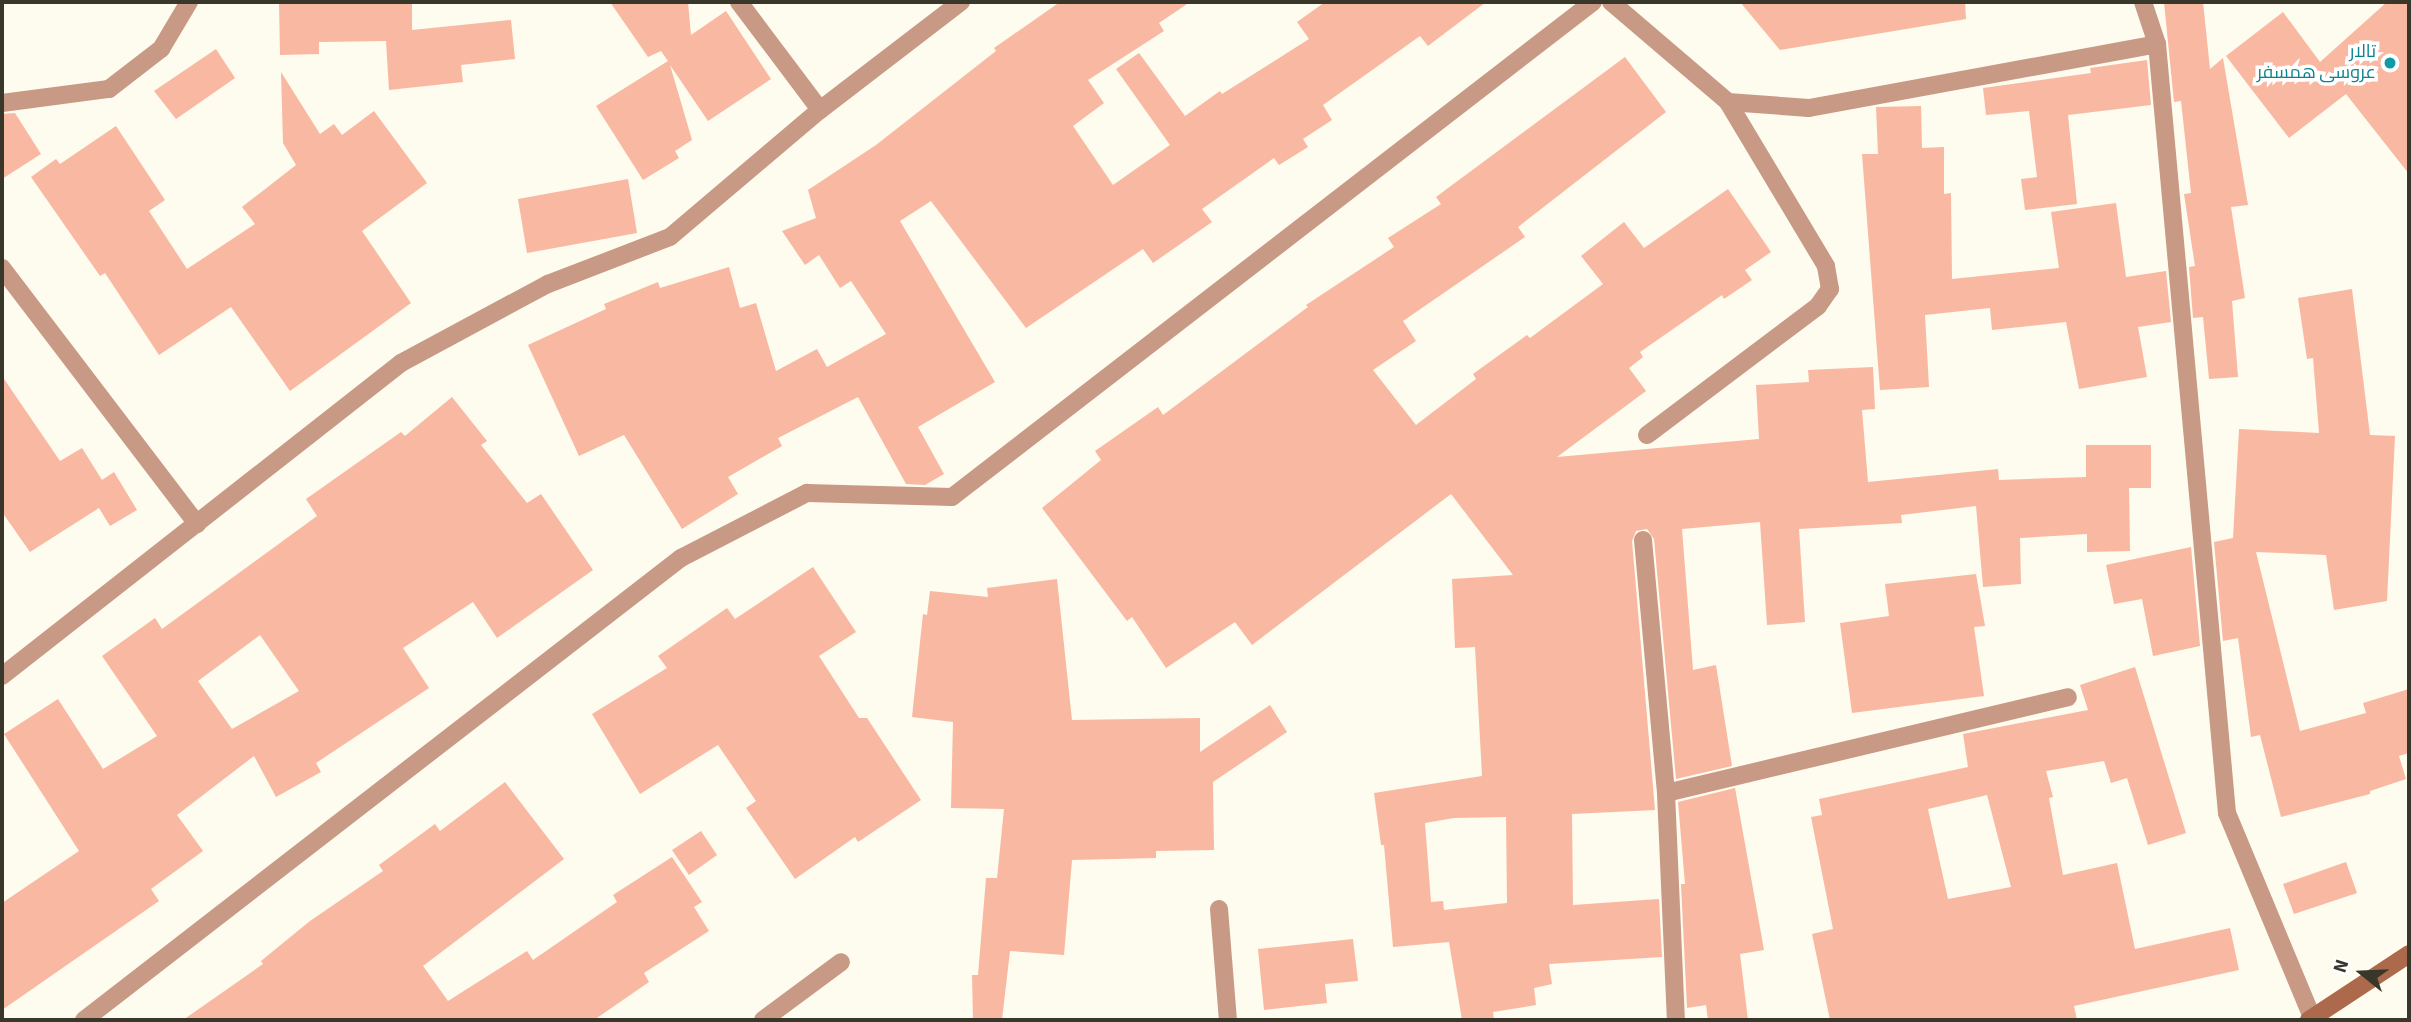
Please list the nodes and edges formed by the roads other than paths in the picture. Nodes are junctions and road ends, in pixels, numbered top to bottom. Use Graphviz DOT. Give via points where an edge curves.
graph roads {
  1 [pos="189,2"];
  2 [pos="739,2"];
  3 [pos="961,2"];
  4 [pos="1593,2"];
  5 [pos="1611,2"];
  6 [pos="2143,2"];
  7 [pos="2157,44"];
  8 [pos="1728,102"];
  9 [pos="2,103"];
  10 [pos="820,110"];
  11 [pos="2,268"];
  12 [pos="1647,435"];
  13 [pos="197,524"];
  14 [pos="1643,540"];
  15 [pos="2,676"];
  16 [pos="2068,697"];
  17 [pos="1667,793"];
  18 [pos="1219,909"];
  19 [pos="2409,954"];
  20 [pos="841,962"];
  21 [pos="2311,1019"];
  22 [pos="84,1020"];
  23 [pos="763,1020"];
  24 [pos="1228,1020"];
  25 [pos="1676,1020"];
  1 -- 9 [label="street" via="161,49 109,89"];
  2 -- 10 [label="street"];
  3 -- 10 [label="street"];
  4 -- 22 [label="street" via="952,497 807,493 681,558"];
  5 -- 8 [label="street"];
  6 -- 7 [label="street"];
  7 -- 8 [label="street" via="1808,108"];
  7 -- 21 [label="street" via="2227,813"];
  8 -- 12 [label="street" via="1826,266 1830,289 1818,306"];
  10 -- 13 [label="street" via="670,237 548,284 401,363"];
  11 -- 13 [label="street"];
  13 -- 15 [label="street"];
  14 -- 17 [label="street"];
  16 -- 17 [label="street"];
  17 -- 25 [label="street"];
  18 -- 24 [label="street"];
  19 -- 21 [label="main road"];
  20 -- 23 [label="street"];
}
